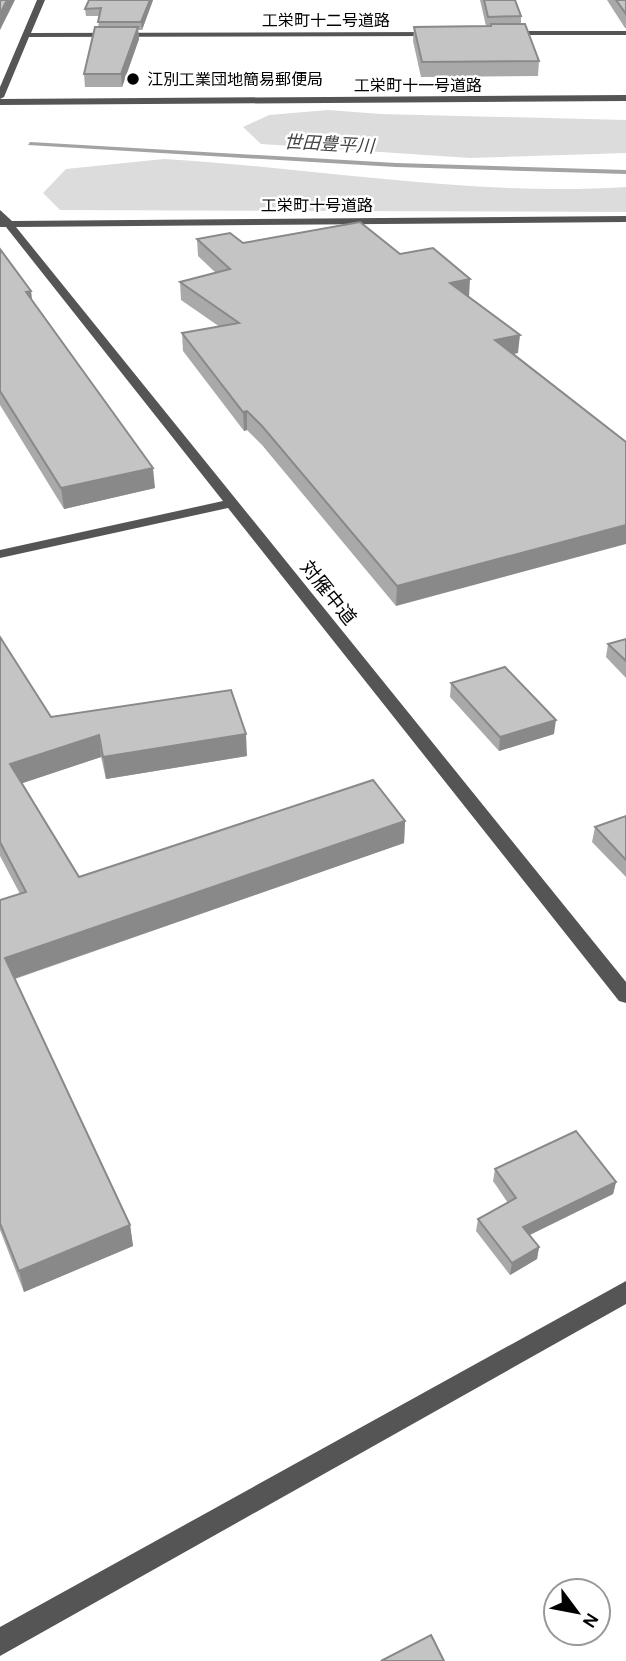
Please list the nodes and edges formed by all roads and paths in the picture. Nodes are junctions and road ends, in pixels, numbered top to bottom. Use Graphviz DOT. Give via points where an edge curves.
graph roads {
  1 [pos="41,0"];
  2 [pos="445,33"];
  3 [pos="500,33"];
  4 [pos="626,33"];
  5 [pos="26,35"];
  6 [pos="626,98"];
  7 [pos="0,100"];
  8 [pos="626,219"];
  9 [pos="3,220"];
  10 [pos="232,503"];
  11 [pos="0,554"];
  12 [pos="626,996"];
  13 [pos="626,1292"];
  14 [pos="0,1642"];
  1 -- 5 [label="street"];
  2 -- 5 [label="street, 工栄町十二号道路"];
  3 -- 4 [label="street"];
  5 -- 7 [label="street"];
  6 -- 7 [label="street, 工栄町十一号道路"];
  8 -- 9 [label="street, 工栄町十号道路"];
  9 -- 10 [label="street, 対雁中道"];
  10 -- 11 [label="street"];
  10 -- 12 [label="street, 対雁中道"];
  13 -- 14 [label="street"];
}
